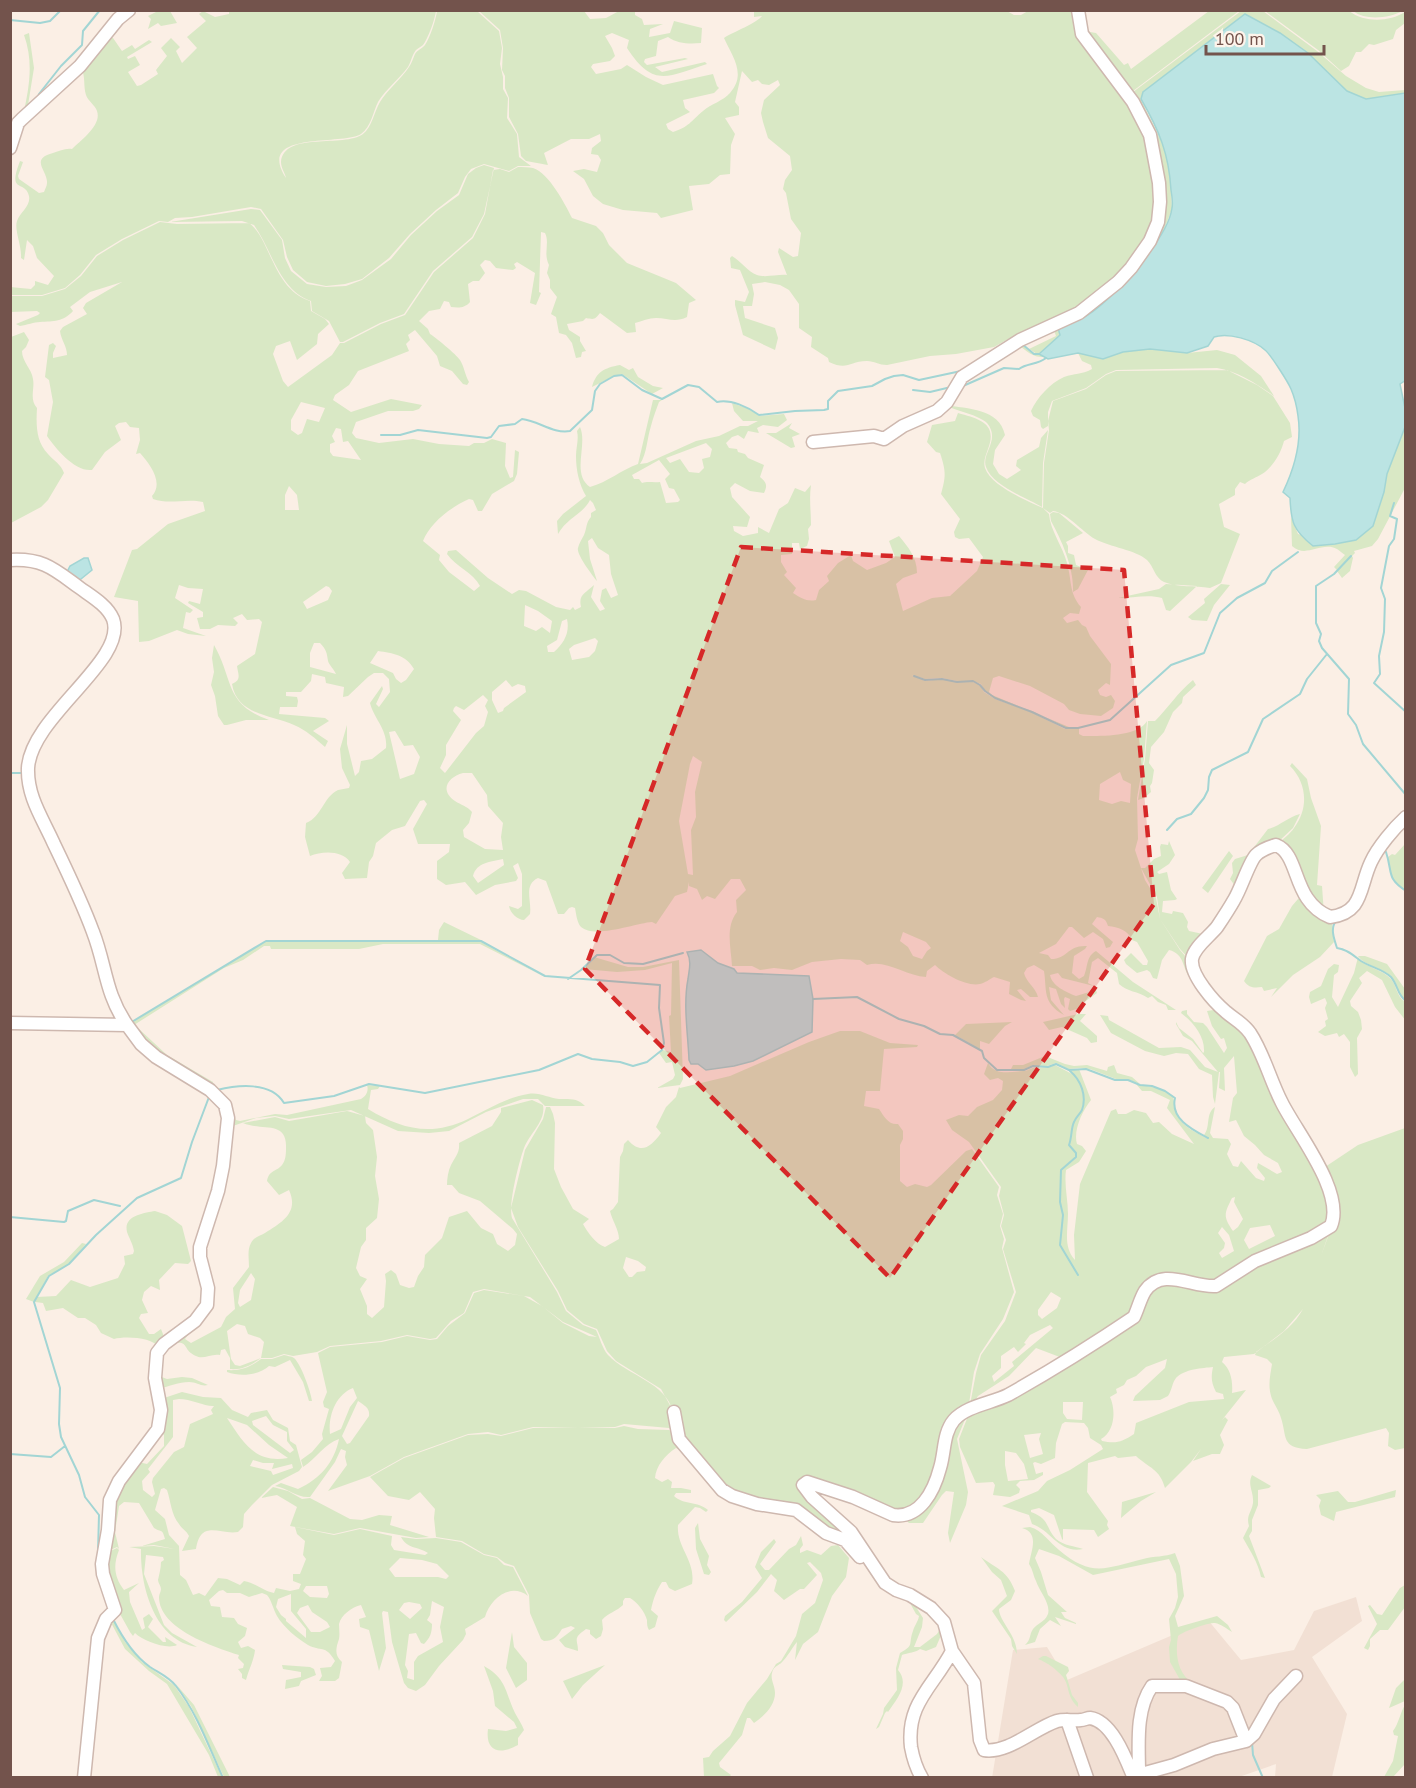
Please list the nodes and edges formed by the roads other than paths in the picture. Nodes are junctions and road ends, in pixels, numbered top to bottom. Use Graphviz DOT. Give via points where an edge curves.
graph roads {
  1 [pos="129,10"];
  2 [pos="1078,10"];
  3 [pos="10,148"];
  4 [pos="813,442"];
  5 [pos="10,560"];
  6 [pos="1406,817"];
  7 [pos="10,1023"];
  8 [pos="127,1025"];
  9 [pos="674,1412"];
  10 [pos="885,1583"];
  11 [pos="952,1651"];
  12 [pos="1296,1676"];
  13 [pos="1067,1720"];
  14 [pos="1246,1741"];
  15 [pos="1134,1776"];
  16 [pos="84,1778"];
  17 [pos="922,1778"];
  18 [pos="1086,1778"];
  1 -- 3 [label="street" via="80,66 18,123"];
  2 -- 4 [label="street" via="1082,34 1133,102 1150,135 1160,202 1150,242 1131,268 1100,297 1079,313 1020,340 962,377 937,411 884,439 874,436"];
  5 -- 8 [label="street" via="28,560 55,568 103,605 113,621 108,650 37,738 28,775 37,811 86,914 107,985"];
  6 -- 10 [label="street" via="1371,861 1359,900 1343,915 1324,915 1310,903 1285,850 1276,845 1262,851 1251,862 1240,890 1216,928 1192,958 1196,975 1223,1010 1251,1035 1281,1100 1321,1168 1333,1205 1331,1226 1255,1261 1216,1286 1162,1278 1143,1293 1134,1317 1005,1396 956,1417 949,1426 941,1468 932,1489 921,1506 903,1517 807,1482 803,1485 852,1532"];
  7 -- 8 [label="street"];
  8 -- 16 [label="street" via="156,1057 217,1095 228,1118 224,1166 200,1247 208,1288 207,1305 195,1321 157,1353 154,1378 161,1410 158,1429 116,1485 110,1500 102,1564 115,1610 102,1625 98,1638"];
  9 -- 10 [label="street" via="680,1439 722,1490 738,1499 802,1513 826,1533 845,1540 871,1573"];
  10 -- 11 [label="street" via="938,1615 950,1637"];
  11 -- 13 [label="street" via="974,1683 984,1750 997,1749"];
  11 -- 17 [label="street" via="912,1717 912,1752"];
  12 -- 14 [label="street" via="1274,1699"];
  13 -- 15 [label="street" via="1090,1718 1107,1727"];
  13 -- 18 [label="street"];
  14 -- 15 [label="street"];
  14 -- 15 [label="street" via="1227,1702 1186,1686 1152,1686 1143,1703"];
}
